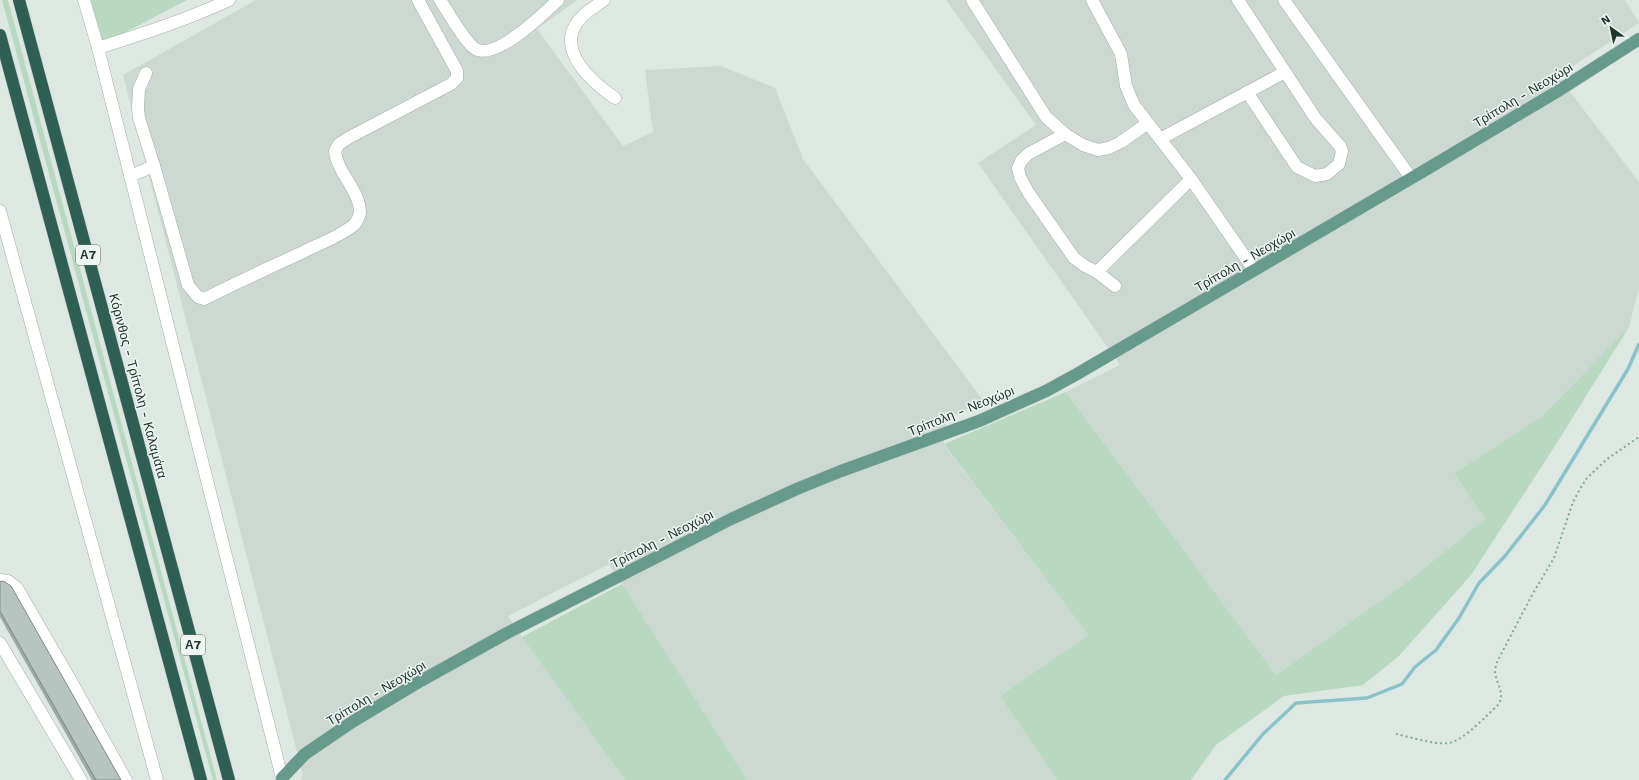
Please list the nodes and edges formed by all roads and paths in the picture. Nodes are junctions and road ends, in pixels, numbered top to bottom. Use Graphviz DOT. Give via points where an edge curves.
graph roads {
  1 [pos="19,0"];
  2 [pos="84,0"];
  3 [pos="229,0"];
  4 [pos="418,0"];
  5 [pos="440,0"];
  6 [pos="558,0"];
  7 [pos="604,0"];
  8 [pos="972,0"];
  9 [pos="1092,0"];
  10 [pos="1238,0"];
  11 [pos="1284,0"];
  12 [pos="0,35"];
  13 [pos="1639,39"];
  14 [pos="98,48"];
  15 [pos="1285,72"];
  16 [pos="146,73"];
  17 [pos="1247,92"];
  18 [pos="615,98"];
  19 [pos="1148,123"];
  20 [pos="1065,134"];
  21 [pos="1160,139"];
  22 [pos="154,166"];
  23 [pos="130,176"];
  24 [pos="1411,178"];
  25 [pos="1191,179"];
  26 [pos="0,211"];
  27 [pos="1254,270"];
  28 [pos="1097,272"];
  29 [pos="1115,286"];
  30 [pos="1639,438"];
  31 [pos="0,580"];
  32 [pos="0,643"];
  33 [pos="1396,734"];
  34 [pos="283,779"];
  35 [pos="81,780"];
  36 [pos="126,780"];
  37 [pos="157,780"];
  38 [pos="201,780"];
  39 [pos="229,780"];
  1 -- 39 [label="highway, Κόρινθος - Τρίπολη - Καλαμάτα / Α7"];
  2 -- 14 [label="street"];
  3 -- 14 [label="street" via="154,30"];
  4 -- 22 [label="street" via="457,71 457,78 451,84 339,144 334,151 335,156 356,196 360,211 355,223 334,237 204,298 198,297 188,285"];
  5 -- 6 [label="street" via="467,41 475,49 484,51 508,41"];
  7 -- 18 [label="street" via="585,13 576,24 570,42 576,60 598,86"];
  8 -- 20 [label="street" via="1046,117"];
  9 -- 19 [label="street" via="1121,54 1126,86 1134,105"];
  10 -- 15 [label="street"];
  11 -- 24 [label="street"];
  12 -- 38 [label="highway, Α7"];
  13 -- 24 [label="main road, Τρίπολη - Νεοχώρι" via="1558,91"];
  14 -- 23 [label="street"];
  15 -- 17 [label="street"];
  15 -- 17 [label="street" via="1316,119 1340,146 1342,152 1338,164 1326,174 1315,176 1297,168"];
  16 -- 22 [label="street" via="139,89 138,108"];
  17 -- 21 [label="street"];
  19 -- 20 [label="street" via="1122,142 1098,150 1083,145"];
  19 -- 21 [label="street"];
  20 -- 28 [label="street" via="1028,154 1018,168 1020,177 1074,258"];
  21 -- 25 [label="street"];
  22 -- 23 [label="street"];
  23 -- 34 [label="street"];
  24 -- 27 [label="main road, Τρίπολη - Νεοχώρι"];
  25 -- 27 [label="street"];
  25 -- 28 [label="street"];
  26 -- 37 [label="street"];
  27 -- 34 [label="main road, Τρίπολη - Νεοχώρι" via="1046,390 978,421 840,471 775,499 507,633 352,722 305,754"];
  28 -- 29 [label="street"];
  30 -- 33 [label="path" via="1597,468 1587,478 1573,502 1554,558 1497,662 1495,673 1501,695 1498,705 1459,739 1450,743"];
  31 -- 36 [label="street" via="8,581 17,588"];
  32 -- 35 [label="street"];
}
